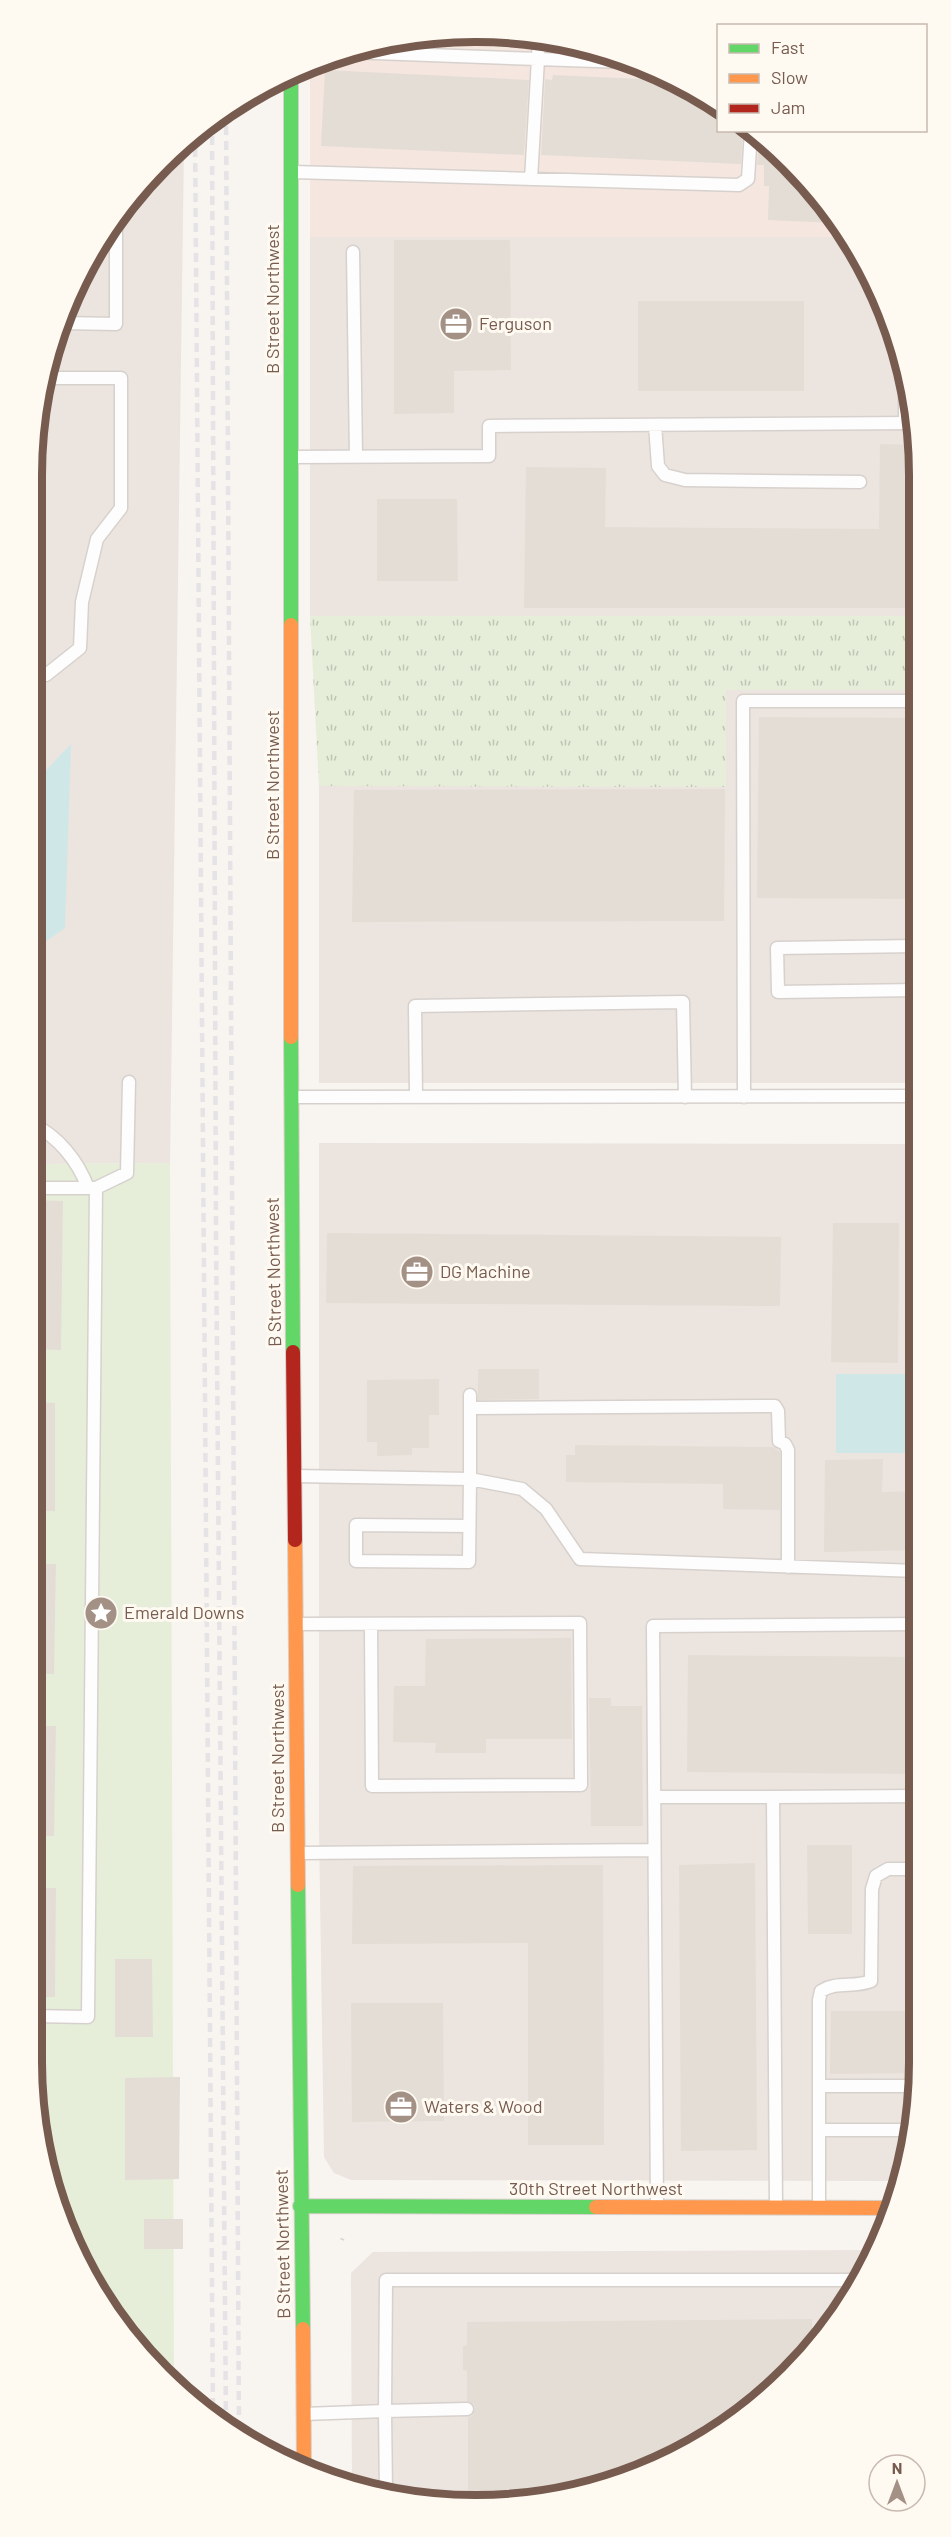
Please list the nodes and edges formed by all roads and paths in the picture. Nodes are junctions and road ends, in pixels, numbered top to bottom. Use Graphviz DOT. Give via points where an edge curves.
graph roads {
  1 [pos="539,47"];
  2 [pos="379,53"];
  3 [pos="538,59"];
  4 [pos="602,61"];
  5 [pos="291,84"];
  6 [pos="750,141"];
  7 [pos="291,172"];
  8 [pos="531,179"];
  9 [pos="117,233"];
  10 [pos="354,252"];
  11 [pos="70,323"];
  12 [pos="53,378"];
  13 [pos="905,423"];
  14 [pos="655,424"];
  15 [pos="291,457"];
  16 [pos="356,457"];
  17 [pos="860,482"];
  18 [pos="42,675"];
  19 [pos="909,701"];
  20 [pos="909,946"];
  21 [pos="909,990"];
  22 [pos="129,1082"];
  23 [pos="909,1096"];
  24 [pos="291,1097"];
  25 [pos="416,1097"];
  26 [pos="685,1097"];
  27 [pos="744,1097"];
  28 [pos="42,1129"];
  29 [pos="42,1188"];
  30 [pos="92,1188"];
  31 [pos="470,1395"];
  32 [pos="471,1408"];
  33 [pos="294,1476"];
  34 [pos="470,1479"];
  35 [pos="469,1526"];
  36 [pos="788,1567"];
  37 [pos="909,1570"];
  38 [pos="295,1624"];
  39 [pos="371,1624"];
  40 [pos="909,1624"];
  41 [pos="909,1796"];
  42 [pos="654,1797"];
  43 [pos="774,1797"];
  44 [pos="654,1850"];
  45 [pos="297,1853"];
  46 [pos="909,1869"];
  47 [pos="42,2016"];
  48 [pos="819,2086"];
  49 [pos="908,2086"];
  50 [pos="819,2130"];
  51 [pos="903,2130"];
  52 [pos="300,2206"];
  53 [pos="657,2208"];
  54 [pos="776,2208"];
  55 [pos="819,2208"];
  56 [pos="883,2208"];
  57 [pos="850,2280"];
  58 [pos="468,2409"];
  59 [pos="385,2411"];
  60 [pos="303,2414"];
  61 [pos="304,2459"];
  62 [pos="386,2486"];
  1 -- 3 [label="lane"];
  2 -- 3 [label="lane"];
  3 -- 4 [label="lane"];
  3 -- 8 [label="lane"];
  5 -- 7 [label="street, B Street Northwest"];
  6 -- 8 [label="lane" via="748,179 740,185"];
  7 -- 8 [label="lane"];
  7 -- 15 [label="street, B Street Northwest"];
  9 -- 11 [label="lane" via="116,324"];
  10 -- 16 [label="lane"];
  12 -- 18 [label="lane" via="121,378 121,508 97,539 82,602 80,648"];
  13 -- 14 [label="lane"];
  14 -- 16 [label="lane" via="489,426 489,456"];
  14 -- 17 [label="lane" via="658,466 665,475 685,480"];
  15 -- 16 [label="lane"];
  15 -- 24 [label="street, B Street Northwest"];
  19 -- 27 [label="lane" via="743,701"];
  20 -- 21 [label="lane" via="777,948 778,992"];
  22 -- 30 [label="lane" via="127,1173"];
  23 -- 27 [label="lane"];
  24 -- 25 [label="lane"];
  24 -- 33 [label="street, B Street Northwest"];
  25 -- 26 [label="lane"];
  25 -- 26 [label="lane" via="415,1006 684,1002"];
  26 -- 27 [label="lane"];
  28 -- 30 [label="lane" via="81,1169"];
  29 -- 30 [label="lane"];
  30 -- 47 [label="lane" via="88,2017"];
  31 -- 32 [label="lane"];
  32 -- 34 [label="lane"];
  32 -- 36 [label="lane" via="775,1407 779,1441 788,1450"];
  33 -- 34 [label="lane"];
  33 -- 38 [label="street, B Street Northwest"];
  34 -- 35 [label="lane"];
  34 -- 36 [label="lane" via="522,1489 546,1509 579,1559"];
  35 -- 35 [label="lane" via="469,1562 356,1561 356,1524"];
  36 -- 37 [label="lane"];
  38 -- 39 [label="lane"];
  38 -- 45 [label="street, B Street Northwest"];
  39 -- 39 [label="lane" via="580,1623 581,1785 372,1786"];
  40 -- 42 [label="lane" via="653,1626"];
  41 -- 43 [label="lane"];
  42 -- 43 [label="lane"];
  42 -- 44 [label="lane"];
  43 -- 54 [label="lane"];
  44 -- 45 [label="lane"];
  44 -- 53 [label="lane"];
  45 -- 52 [label="street, B Street Northwest"];
  46 -- 48 [label="lane" via="888,1869 876,1876 872,1889 871,1981 861,1985 830,1985 821,1991"];
  48 -- 49 [label="lane"];
  48 -- 50 [label="lane"];
  50 -- 51 [label="lane"];
  50 -- 55 [label="lane"];
  52 -- 53 [label="street, 30th Street Northwest"];
  52 -- 60 [label="street, B Street Northwest"];
  53 -- 54 [label="street, 30th Street Northwest"];
  54 -- 55 [label="street, 30th Street Northwest"];
  55 -- 56 [label="street, 30th Street Northwest"];
  57 -- 59 [label="lane" via="386,2280"];
  58 -- 59 [label="lane"];
  59 -- 60 [label="lane"];
  59 -- 62 [label="lane"];
  60 -- 61 [label="street, B Street Northwest"];
}
